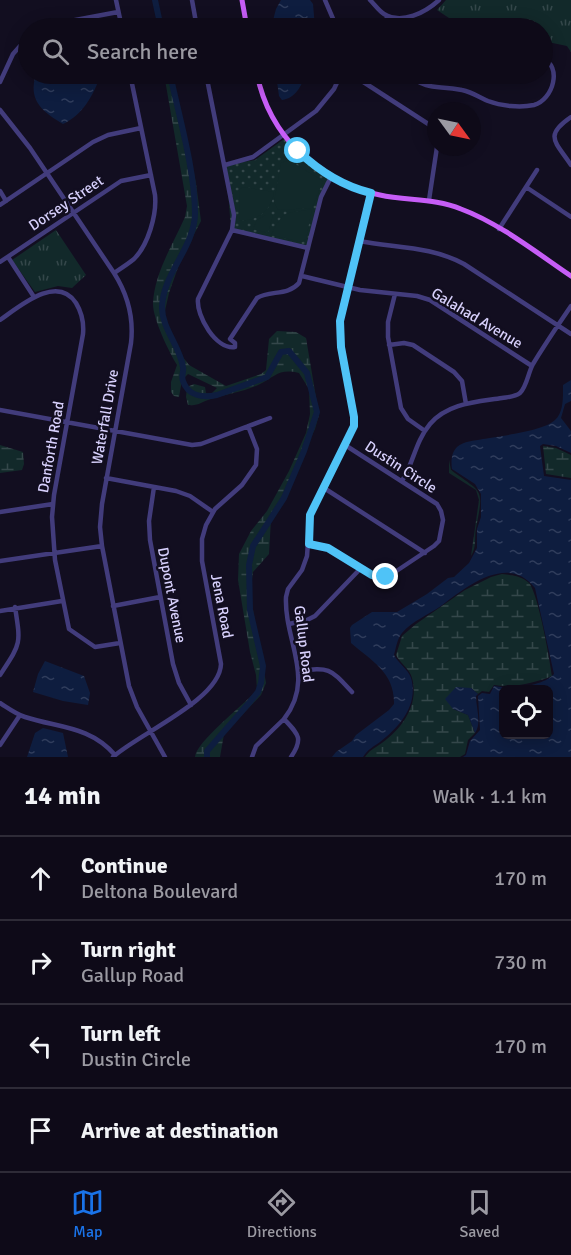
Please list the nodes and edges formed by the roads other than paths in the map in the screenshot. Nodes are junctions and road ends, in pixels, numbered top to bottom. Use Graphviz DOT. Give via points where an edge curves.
graph roads {
  1 [pos="116,0"];
  2 [pos="192,0"];
  3 [pos="242,0"];
  4 [pos="325,0"];
  5 [pos="370,0"];
  6 [pos="439,0"];
  7 [pos="118,12"];
  8 [pos="387,16"];
  9 [pos="86,18"];
  10 [pos="120,18"];
  11 [pos="195,18"];
  12 [pos="246,18"];
  13 [pos="333,18"];
  14 [pos="18,48"];
  15 [pos="0,82"];
  16 [pos="132,84"];
  17 [pos="208,84"];
  18 [pos="260,84"];
  19 [pos="336,84"];
  20 [pos="367,84"];
  21 [pos="421,84"];
  22 [pos="552,84"];
  23 [pos="0,110"];
  24 [pos="571,117"];
  25 [pos="427,123"];
  26 [pos="141,128"];
  27 [pos="284,135"];
  28 [pos="436,156"];
  29 [pos="225,165"];
  30 [pos="571,165"];
  31 [pos="537,170"];
  32 [pos="47,173"];
  33 [pos="151,175"];
  34 [pos="331,177"];
  35 [pos="526,187"];
  36 [pos="0,191"];
  37 [pos="371,193"];
  38 [pos="429,200"];
  39 [pos="6,201"];
  40 [pos="0,205"];
  41 [pos="73,213"];
  42 [pos="571,217"];
  43 [pos="499,228"];
  44 [pos="232,230"];
  45 [pos="359,241"];
  46 [pos="308,248"];
  47 [pos="8,257"];
  48 [pos="0,262"];
  49 [pos="114,273"];
  50 [pos="302,276"];
  51 [pos="571,276"];
  52 [pos="348,287"];
  53 [pos="395,294"];
  54 [pos="34,297"];
  55 [pos="571,306"];
  56 [pos="0,320"];
  57 [pos="558,326"];
  58 [pos="571,334"];
  59 [pos="389,345"];
  60 [pos="532,366"];
  61 [pos="466,404"];
  62 [pos="0,410"];
  63 [pos="270,418"];
  64 [pos="67,423"];
  65 [pos="248,426"];
  66 [pos="115,431"];
  67 [pos="425,431"];
  68 [pos="345,445"];
  69 [pos="106,478"];
  70 [pos="402,481"];
  71 [pos="154,487"];
  72 [pos="324,488"];
  73 [pos="53,504"];
  74 [pos="0,512"];
  75 [pos="213,512"];
  76 [pos="309,544"];
  77 [pos="102,546"];
  78 [pos="54,553"];
  79 [pos="425,553"];
  80 [pos="0,561"];
  81 [pos="361,568"];
  82 [pos="160,597"];
  83 [pos="62,601"];
  84 [pos="113,606"];
  85 [pos="15,607"];
  86 [pos="0,611"];
  87 [pos="289,624"];
  88 [pos="120,643"];
  89 [pos="298,671"];
  90 [pos="0,675"];
  91 [pos="352,692"];
  92 [pos="0,703"];
  93 [pos="191,705"];
  94 [pos="20,715"];
  95 [pos="284,719"];
  96 [pos="150,731"];
  97 [pos="0,745"];
  98 [pos="114,756"];
  99 [pos="165,757"];
  100 [pos="252,757"];
  101 [pos="291,757"];
  1 -- 7 [label="street"];
  2 -- 11 [label="street"];
  3 -- 12 [label="main road"];
  4 -- 13 [label="street"];
  5 -- 8 [label="street"];
  6 -- 8 [label="street" via="429,9 405,18"];
  7 -- 9 [label="street"];
  7 -- 10 [label="street"];
  14 -- 15 [label="street"];
  16 -- 26 [label="street"];
  17 -- 29 [label="street"];
  18 -- 27 [label="main road" via="269,111"];
  19 -- 27 [label="street" via="321,106"];
  20 -- 25 [label="street"];
  21 -- 22 [label="street" via="464,90 500,104 531,105 543,100"];
  23 -- 32 [label="street, Waterfall Drive"];
  24 -- 30 [label="street" via="558,126 554,135"];
  26 -- 32 [label="street" via="101,138"];
  26 -- 33 [label="street"];
  27 -- 29 [label="street" via="249,159"];
  27 -- 34 [label="main road" via="307,160"];
  28 -- 38 [label="street"];
  29 -- 44 [label="street" via="233,207"];
  31 -- 35 [label="street"];
  32 -- 39 [label="street"];
  32 -- 41 [label="street, Waterfall Drive"];
  33 -- 41 [label="street, Dorsey Street" via="121,182"];
  33 -- 49 [label="street" via="156,203 153,223 135,258"];
  34 -- 37 [label="main road"];
  34 -- 46 [label="street" via="321,197"];
  35 -- 42 [label="street"];
  35 -- 43 [label="street"];
  36 -- 39 [label="street"];
  37 -- 38 [label="main road"];
  37 -- 45 [label="street, Gallup Road"];
  38 -- 43 [label="main road" via="461,208"];
  39 -- 40 [label="street"];
  41 -- 47 [label="street, Dorsey Street"];
  41 -- 49 [label="street, Waterfall Drive"];
  43 -- 51 [label="main road"];
  44 -- 46 [label="street"];
  44 -- 50 [label="street" via="197,306 209,332 229,347 235,347 230,339 257,298 292,290"];
  45 -- 52 [label="street, Gallup Road"];
  45 -- 57 [label="street" via="447,256"];
  46 -- 50 [label="street"];
  47 -- 48 [label="street, Dorsey Street"];
  47 -- 54 [label="street"];
  49 -- 66 [label="street, Waterfall Drive" via="128,300 132,325"];
  50 -- 52 [label="street, Galahad Avenue"];
  52 -- 53 [label="street, Galahad Avenue"];
  52 -- 68 [label="street, Gallup Road" via="340,339 354,421"];
  53 -- 59 [label="street" via="388,322"];
  53 -- 60 [label="street, Galahad Avenue" via="436,303"];
  54 -- 56 [label="street, Danforth Road"];
  54 -- 64 [label="street, Danforth Road" via="65,291 82,318 83,334"];
  55 -- 57 [label="street"];
  57 -- 58 [label="street"];
  57 -- 60 [label="street"];
  59 -- 61 [label="street" via="413,345 454,372 462,381"];
  59 -- 67 [label="street" via="403,412"];
  60 -- 61 [label="street" via="519,394"];
  61 -- 67 [label="street" via="441,415"];
  62 -- 64 [label="street"];
  63 -- 65 [label="street"];
  64 -- 66 [label="street"];
  64 -- 73 [label="street, Danforth Road"];
  65 -- 66 [label="street" via="197,445"];
  65 -- 75 [label="street, Jena Road" via="258,453 256,465 242,485"];
  66 -- 69 [label="street, Waterfall Drive"];
  67 -- 70 [label="street"];
  68 -- 70 [label="street, Dustin Circle"];
  68 -- 72 [label="street, Gallup Road"];
  69 -- 71 [label="street"];
  69 -- 77 [label="street, Waterfall Drive" via="100,516"];
  70 -- 79 [label="street, Dustin Circle" via="441,511 441,537"];
  71 -- 75 [label="street" via="183,493"];
  71 -- 82 [label="street, Dupont Avenue" via="149,531"];
  72 -- 76 [label="street, Gallup Road" via="309,519"];
  72 -- 79 [label="street"];
  73 -- 74 [label="street"];
  73 -- 78 [label="street, Danforth Road"];
  75 -- 93 [label="street, Jena Road" via="203,532 201,554 221,668 218,679"];
  76 -- 81 [label="street, Dustin Circle" via="328,548"];
  76 -- 87 [label="street, Gallup Road" via="302,570 287,594"];
  77 -- 78 [label="street"];
  77 -- 84 [label="street, Waterfall Drive"];
  78 -- 80 [label="street"];
  78 -- 83 [label="street, Danforth Road"];
  79 -- 81 [label="street, Dustin Circle" via="389,576 376,577"];
  81 -- 87 [label="street" via="315,616"];
  82 -- 84 [label="street"];
  82 -- 93 [label="street, Dupont Avenue" via="175,673"];
  83 -- 85 [label="street"];
  83 -- 88 [label="street, Danforth Road" via="67,625 73,633 95,647"];
  84 -- 88 [label="street, Waterfall Drive"];
  85 -- 86 [label="street"];
  85 -- 90 [label="street" via="18,645"];
  87 -- 89 [label="street, Gallup Road"];
  88 -- 96 [label="street, Waterfall Drive" via="132,697"];
  89 -- 91 [label="street" via="328,670"];
  89 -- 95 [label="street, Gallup Road" via="296,696"];
  92 -- 94 [label="street"];
  93 -- 96 [label="street, Jena Road"];
  94 -- 97 [label="street"];
  94 -- 98 [label="street" via="90,734 101,740"];
  95 -- 100 [label="street" via="256,746"];
  95 -- 101 [label="street" via="299,739"];
  96 -- 98 [label="street, Jena Road"];
  96 -- 99 [label="street, Waterfall Drive"];
}
